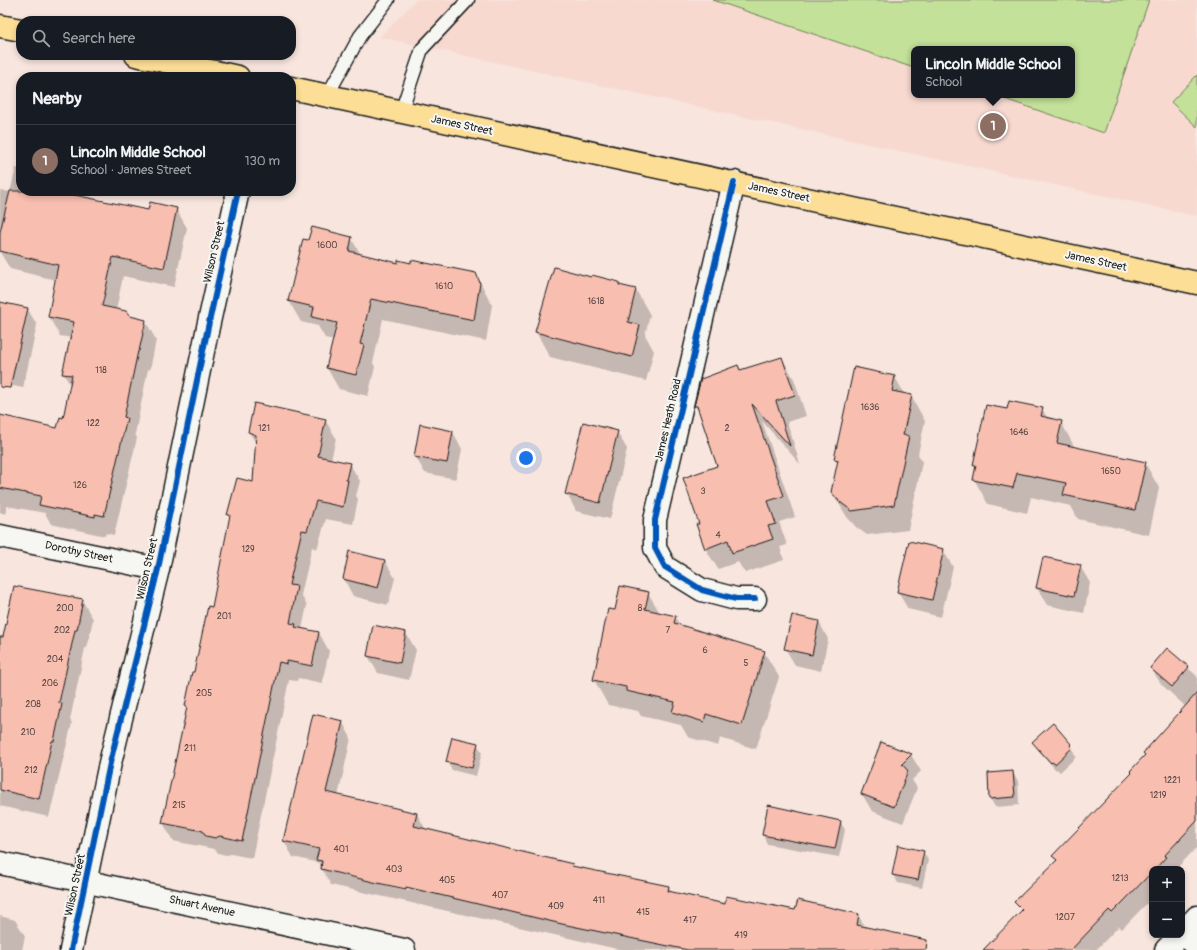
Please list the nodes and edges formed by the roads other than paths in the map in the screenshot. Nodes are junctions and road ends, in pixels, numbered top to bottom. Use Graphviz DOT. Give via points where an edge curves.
graph roads {
  1 [pos="388,0"];
  2 [pos="468,0"];
  3 [pos="0,26"];
  4 [pos="16,29"];
  5 [pos="159,60"];
  6 [pos="215,72"];
  7 [pos="296,89"];
  8 [pos="327,96"];
  9 [pos="401,112"];
  10 [pos="734,182"];
  11 [pos="237,196"];
  12 [pos="1197,282"];
  13 [pos="0,536"];
  14 [pos="158,569"];
  15 [pos="754,599"];
  16 [pos="0,863"];
  17 [pos="86,881"];
  18 [pos="1197,917"];
  19 [pos="1185,931"];
  20 [pos="1185,937"];
  21 [pos="1178,938"];
  22 [pos="1197,947"];
  23 [pos="71,950"];
  24 [pos="404,950"];
  25 [pos="1166,950"];
  1 -- 8 [label="lane" via="360,36"];
  2 -- 9 [label="lane" via="422,49"];
  3 -- 4 [label="main road"];
  5 -- 6 [label="main road"];
  7 -- 8 [label="main road, James Street"];
  8 -- 9 [label="main road, James Street"];
  9 -- 10 [label="main road, James Street"];
  10 -- 12 [label="main road, James Street"];
  10 -- 15 [label="street, James Heath Road" via="655,520 655,548 666,566 702,590 736,599"];
  11 -- 14 [label="street, Wilson Street"];
  13 -- 14 [label="street, Dorothy Street"];
  14 -- 17 [label="street, Wilson Street" via="110,763"];
  16 -- 17 [label="street, Shuart Avenue"];
  17 -- 23 [label="street, Wilson Street"];
  17 -- 24 [label="street, Shuart Avenue"];
  18 -- 19 [label="street"];
  20 -- 22 [label="street"];
  21 -- 25 [label="street"];
}
